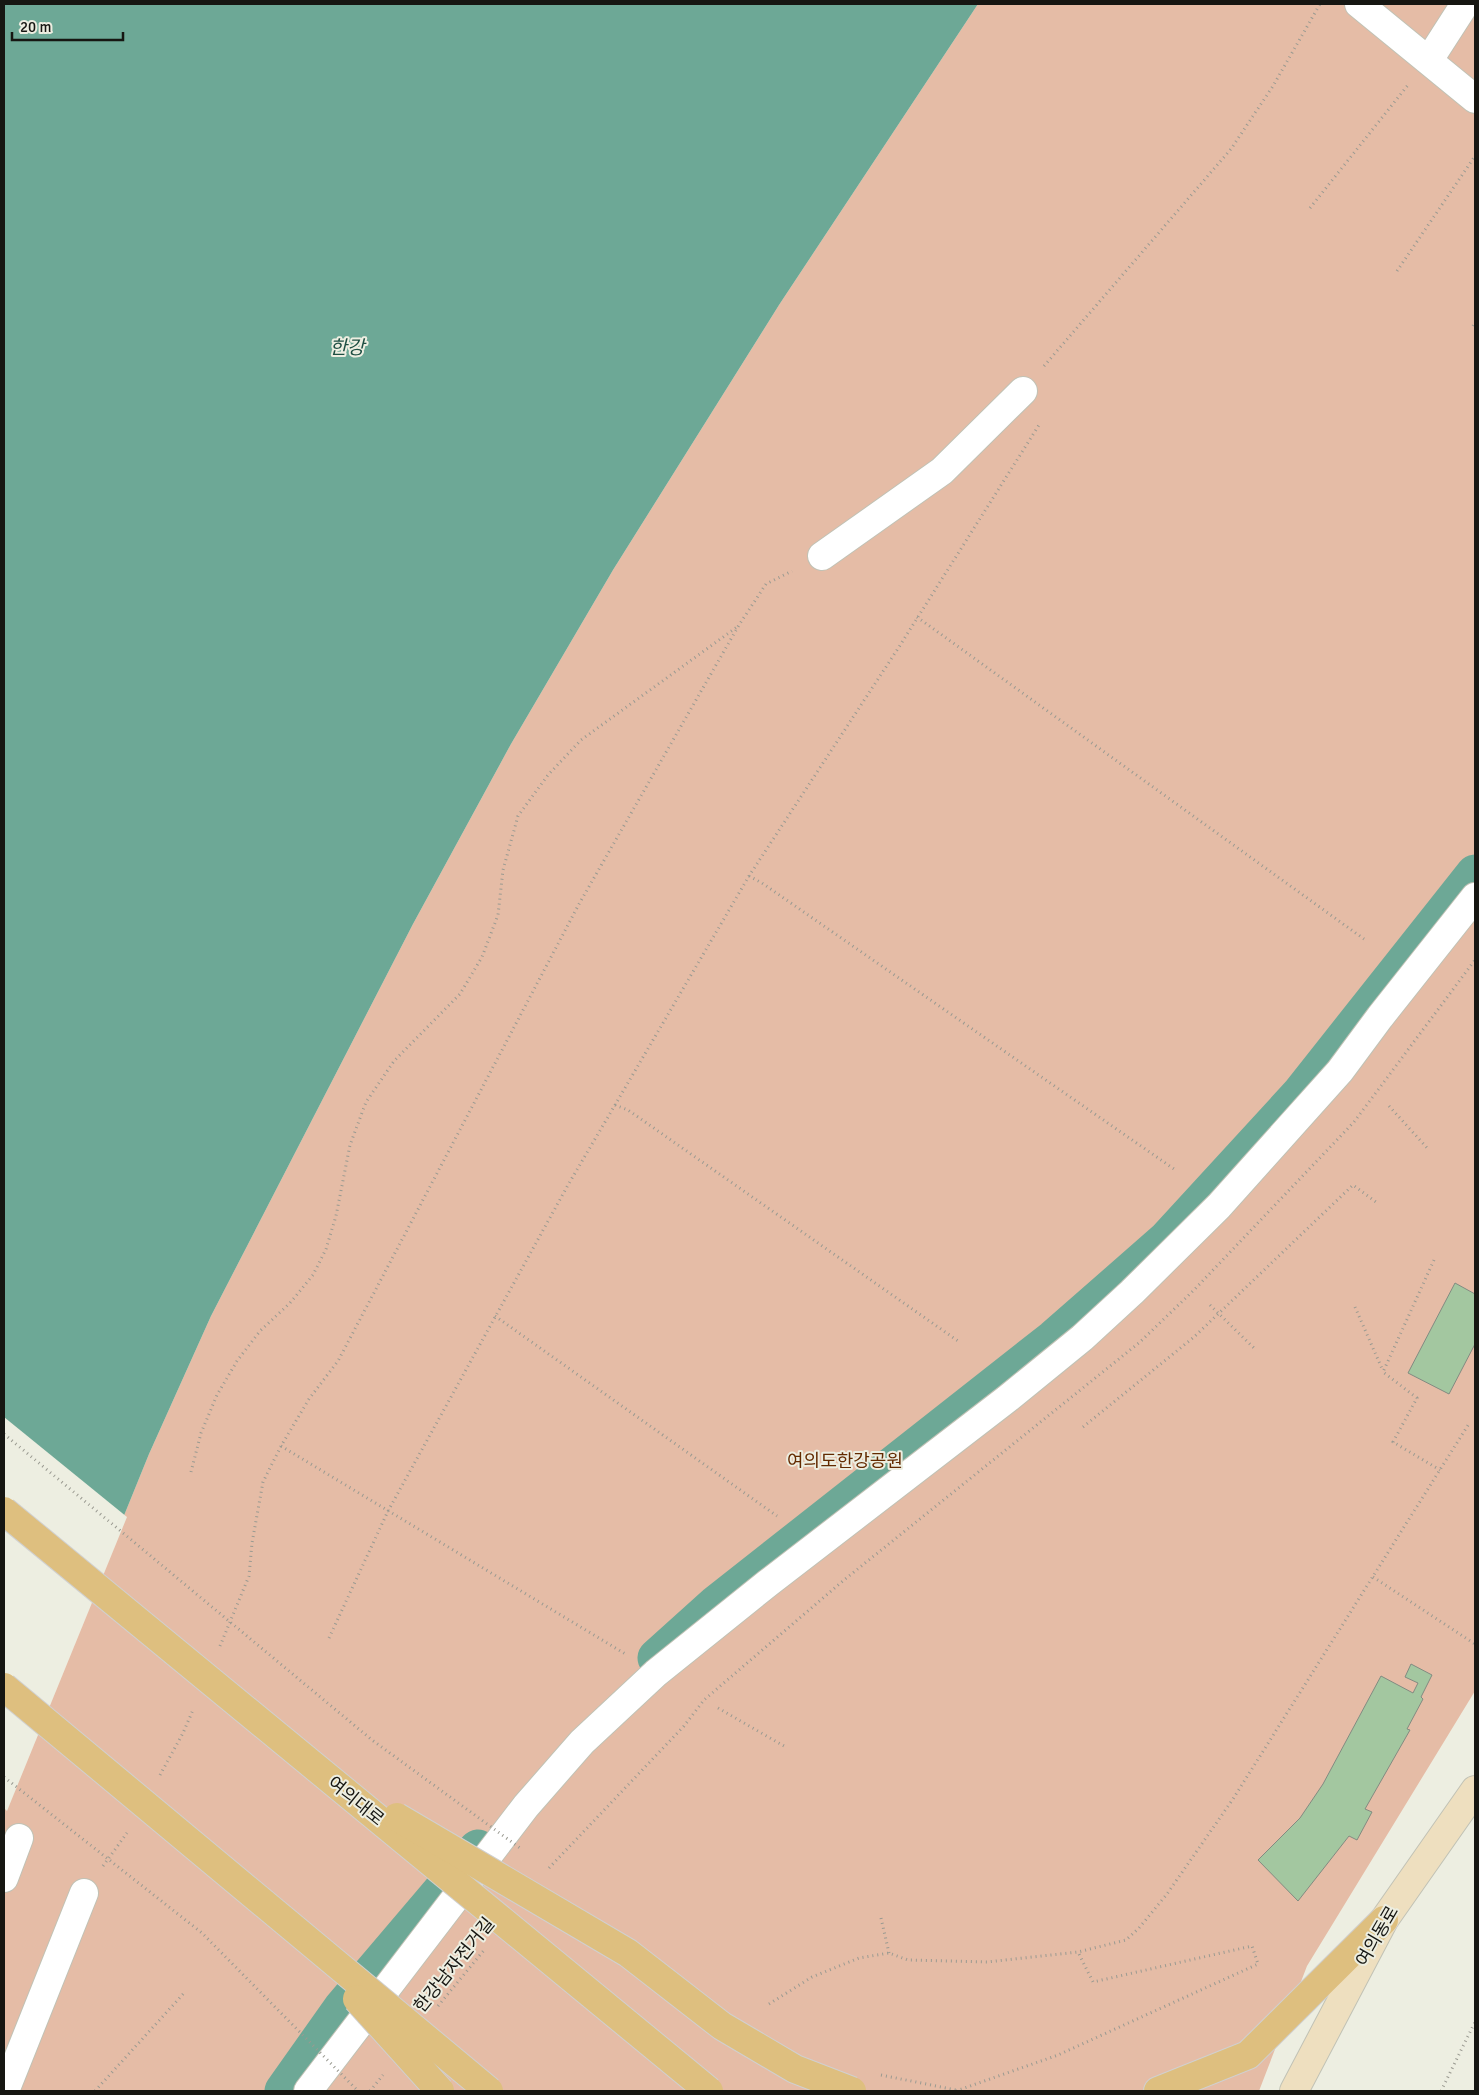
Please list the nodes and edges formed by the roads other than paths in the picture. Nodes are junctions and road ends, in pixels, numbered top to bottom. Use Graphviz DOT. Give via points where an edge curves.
graph roads {
  1 [pos="1359,4"];
  2 [pos="1465,4"];
  3 [pos="1429,60"];
  4 [pos="1475,99"];
  5 [pos="1023,391"];
  6 [pos="822,556"];
  7 [pos="1475,897"];
  8 [pos="4,1511"];
  9 [pos="4,1687"];
  10 [pos="323,1774"];
  11 [pos="1475,1790"];
  12 [pos="19,1838"];
  13 [pos="4,1878"];
  14 [pos="84,1893"];
  15 [pos="1384,1920"];
  16 [pos="289,1924"];
  17 [pos="5,2091"];
  18 [pos="308,2091"];
  19 [pos="440,2091"];
  20 [pos="489,2091"];
  21 [pos="709,2091"];
  22 [pos="852,2091"];
  23 [pos="1158,2091"];
  24 [pos="1294,2091"];
  1 -- 3 [label="street"];
  2 -- 3 [label="street"];
  3 -- 4 [label="street"];
  5 -- 6 [label="street" via="942,471"];
  7 -- 18 [label="street" via="1340,1071 1219,1206 1132,1292 1082,1338 656,1673 582,1742 526,1806"];
  8 -- 10 [label="main road, 여의대로, bridge"];
  9 -- 16 [label="main road, bridge"];
  10 -- 21 [label="main road, 여의대로, bridge"];
  10 -- 22 [label="main road, bridge" via="628,1952 722,2026 795,2069"];
  11 -- 15 [label="main road, 여의동로"];
  12 -- 13 [label="street"];
  14 -- 17 [label="street"];
  15 -- 23 [label="main road" via="1248,2055"];
  15 -- 24 [label="main road, 여의동로"];
  16 -- 19 [label="main road, bridge"];
  16 -- 20 [label="main road, bridge"];
}
